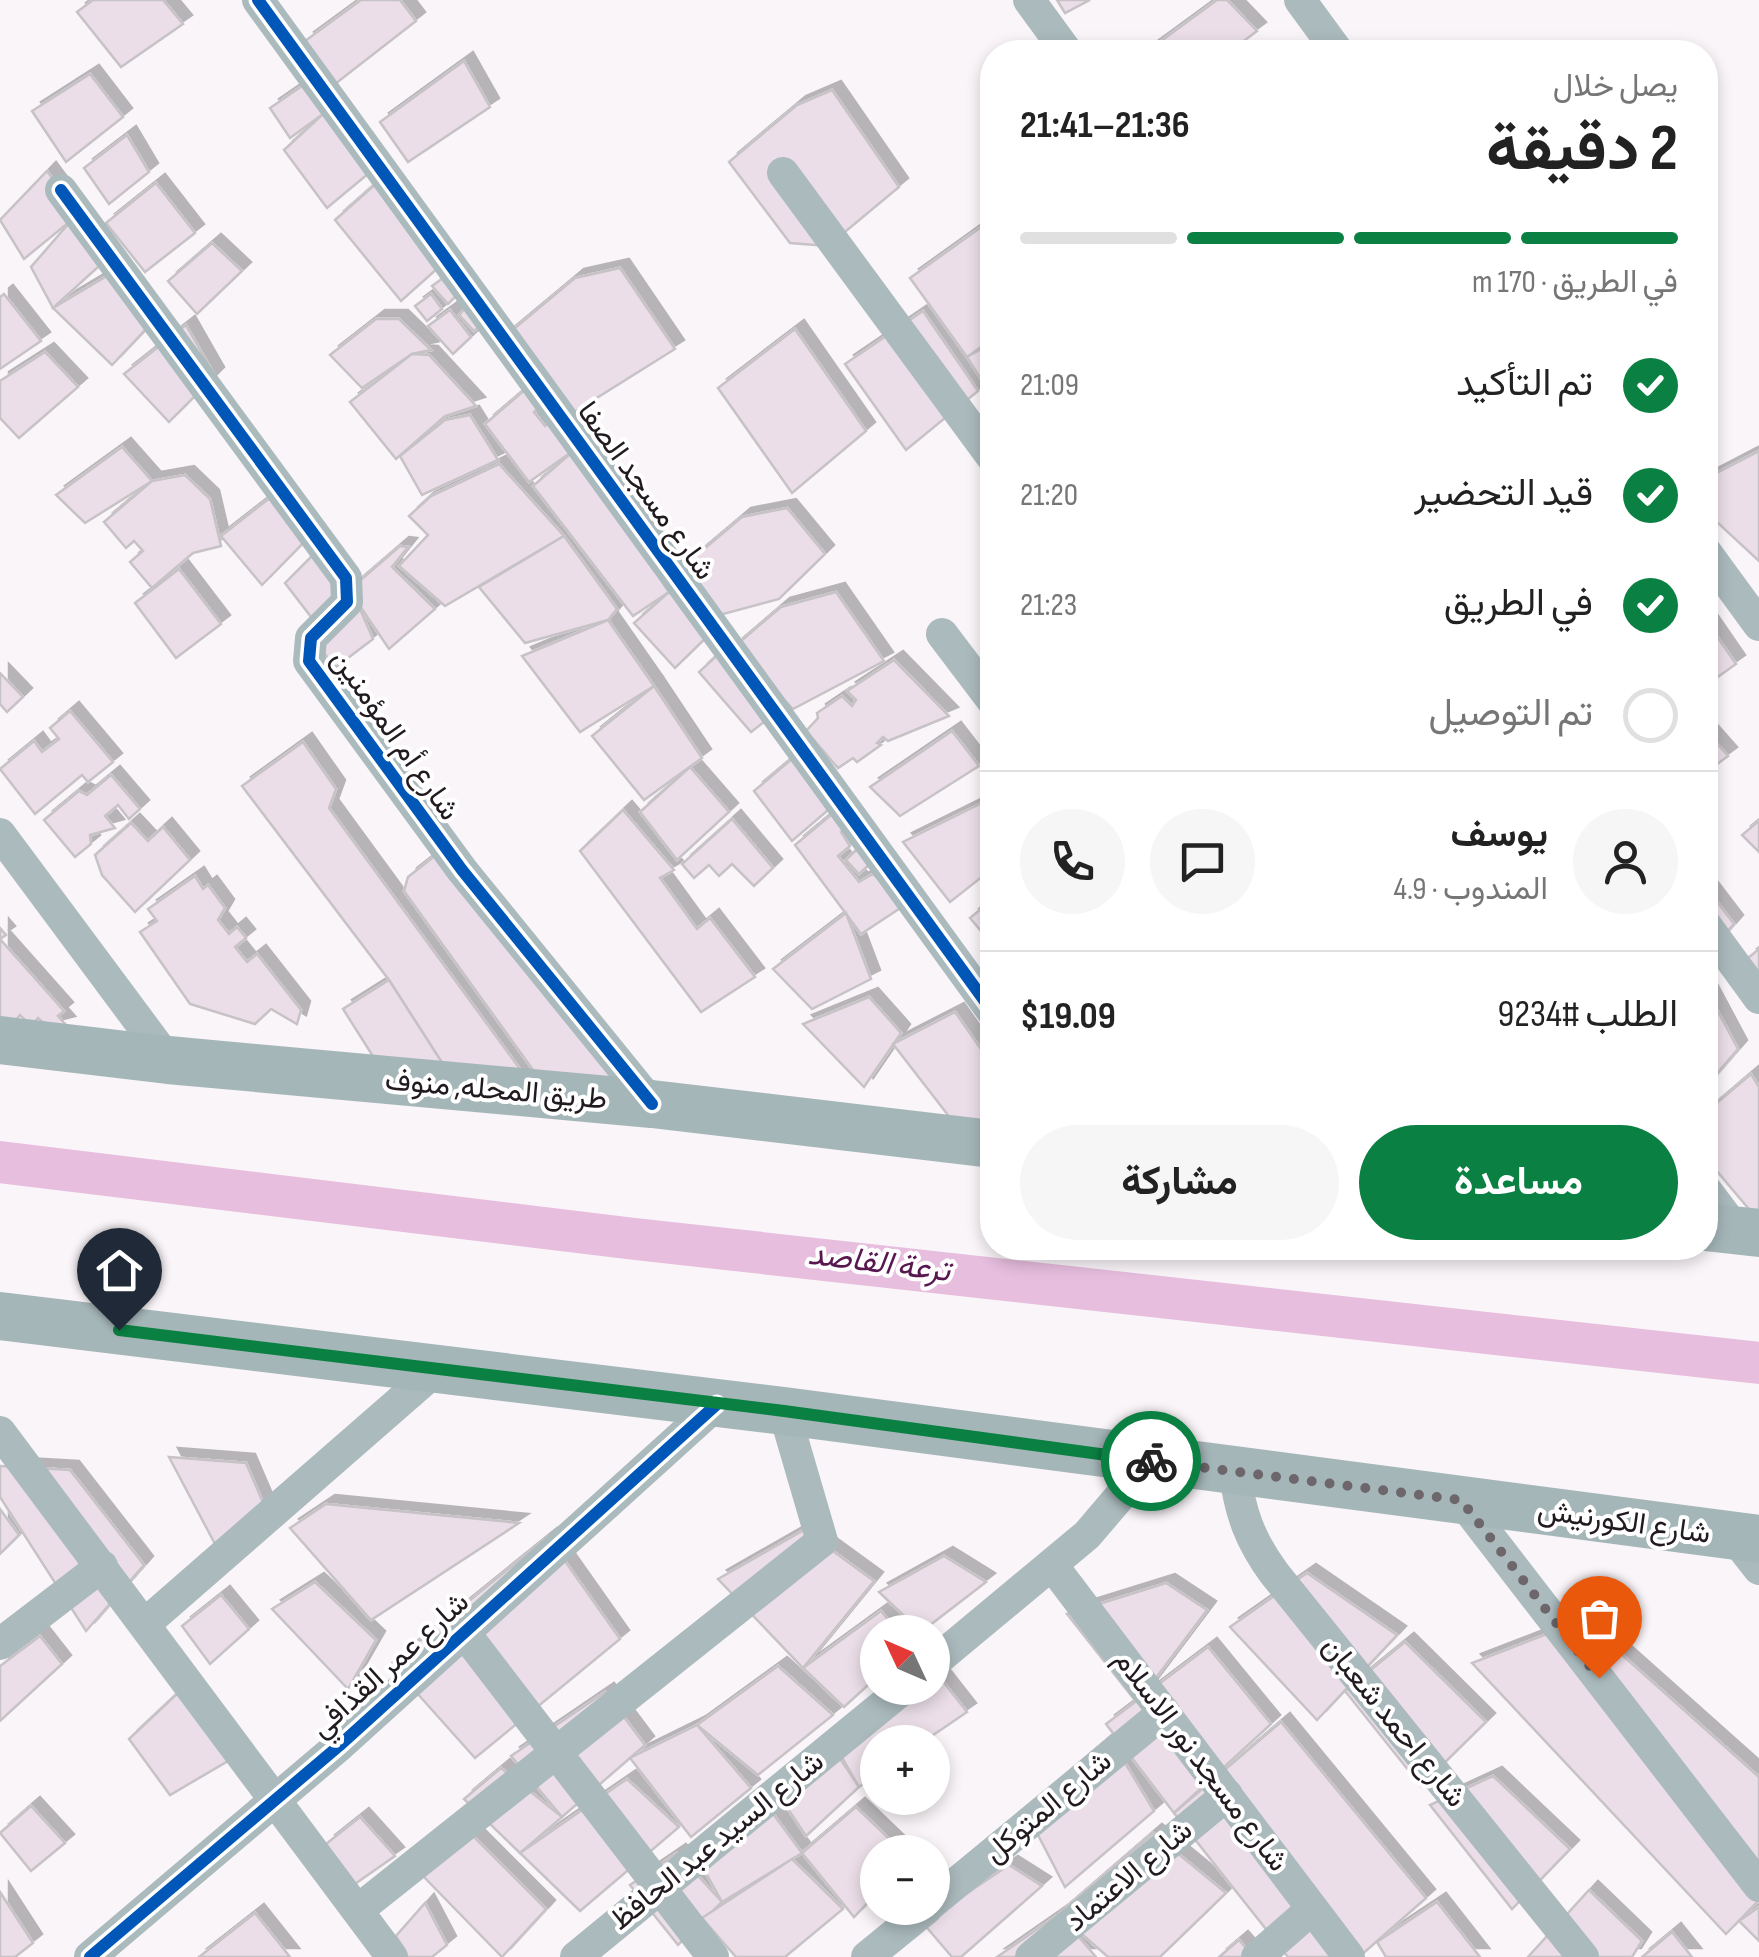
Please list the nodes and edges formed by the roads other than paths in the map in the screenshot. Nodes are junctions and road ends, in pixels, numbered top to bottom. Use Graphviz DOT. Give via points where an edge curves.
graph roads {
  1 [pos="258,0"];
  2 [pos="1028,0"];
  3 [pos="1300,0"];
  4 [pos="1058,40"];
  5 [pos="1329,40"];
  6 [pos="783,174"];
  7 [pos="62,190"];
  8 [pos="980,441"];
  9 [pos="1718,569"];
  10 [pos="1759,625"];
  11 [pos="942,634"];
  12 [pos="980,684"];
  13 [pos="0,834"];
  14 [pos="1718,942"];
  15 [pos="980,995"];
  16 [pos="1759,998"];
  17 [pos="0,1040"];
  18 [pos="168,1060"];
  19 [pos="652,1104"];
  20 [pos="980,1143"];
  21 [pos="1718,1207"];
  22 [pos="1734,1230"];
  23 [pos="0,1316"];
  24 [pos="436,1370"];
  25 [pos="717,1404"];
  26 [pos="784,1411"];
  27 [pos="0,1432"];
  28 [pos="1150,1461"];
  29 [pos="1235,1472"];
  30 [pos="1461,1500"];
  31 [pos="1751,1548"];
  32 [pos="1052,1565"];
  33 [pos="102,1566"];
  34 [pos="146,1623"];
  35 [pos="463,1632"];
  36 [pos="0,1644"];
  37 [pos="950,1649"];
  38 [pos="883,1705"];
  39 [pos="1164,1712"];
  40 [pos="554,1750"];
  41 [pos="1227,1795"];
  42 [pos="278,1800"];
  43 [pos="1759,1886"];
  44 [pos="660,1888"];
  45 [pos="950,1889"];
  46 [pos="1312,1909"];
  47 [pos="358,1910"];
  48 [pos="906,1925"];
  49 [pos="90,1957"];
  50 [pos="392,1957"];
  51 [pos="576,1957"];
  52 [pos="713,1957"];
  53 [pos="867,1957"];
  54 [pos="1031,1957"];
  55 [pos="1258,1957"];
  56 [pos="1349,1957"];
  57 [pos="1584,1957"];
  1 -- 15 [label="street, شارع مسجد الصفا"];
  2 -- 4 [label="street"];
  3 -- 5 [label="street"];
  6 -- 8 [label="street"];
  7 -- 19 [label="street, شارع أم المؤمنين" via="346,578 347,602 311,638 309,661 462,870"];
  9 -- 10 [label="street"];
  11 -- 12 [label="street"];
  13 -- 18 [label="street"];
  14 -- 16 [label="street"];
  17 -- 18 [label="main road, طريق المحله, منوف"];
  18 -- 19 [label="main road, طريق المحله, منوف"];
  19 -- 20 [label="main road, طريق المحله, منوف"];
  21 -- 22 [label="street"];
  23 -- 24 [label="main road, شارع الكورنيش"];
  24 -- 25 [label="main road, شارع الكورنيش"];
  24 -- 34 [label="street"];
  25 -- 26 [label="main road, شارع الكورنيش"];
  25 -- 35 [label="street, شارع عمر القذافي"];
  26 -- 28 [label="main road, شارع الكورنيش"];
  26 -- 40 [label="street" via="822,1541"];
  27 -- 33 [label="street"];
  28 -- 29 [label="main road, شارع الكورنيش"];
  28 -- 32 [label="street" via="1118,1504"];
  29 -- 30 [label="main road, شارع الكورنيش"];
  29 -- 57 [label="street, شارع احمد شعبان" via="1240,1512 1274,1573"];
  30 -- 31 [label="main road, شارع الكورنيش"];
  30 -- 43 [label="street"];
  32 -- 37 [label="street"];
  32 -- 39 [label="street, شارع مسجد نور الاسلام"];
  33 -- 34 [label="street"];
  33 -- 36 [label="street"];
  34 -- 42 [label="street"];
  35 -- 40 [label="street"];
  35 -- 42 [label="street, شارع عمر القذافي"];
  38 -- 44 [label="street, شارع السيد عبد الحافظ"];
  39 -- 41 [label="street, شارع مسجد نور الاسلام"];
  39 -- 45 [label="street, شارع المتوكل"];
  40 -- 44 [label="street"];
  40 -- 47 [label="street"];
  41 -- 46 [label="street, شارع مسجد نور الاسلام"];
  41 -- 54 [label="street, شارع الاعتماد"];
  42 -- 47 [label="street"];
  42 -- 49 [label="street, شارع عمر القذافي"];
  44 -- 51 [label="street, شارع السيد عبد الحافظ"];
  44 -- 52 [label="street"];
  46 -- 55 [label="street"];
  46 -- 56 [label="street, شارع مسجد نور الاسلام"];
  47 -- 50 [label="street"];
  48 -- 53 [label="street, شارع المتوكل"];
}
